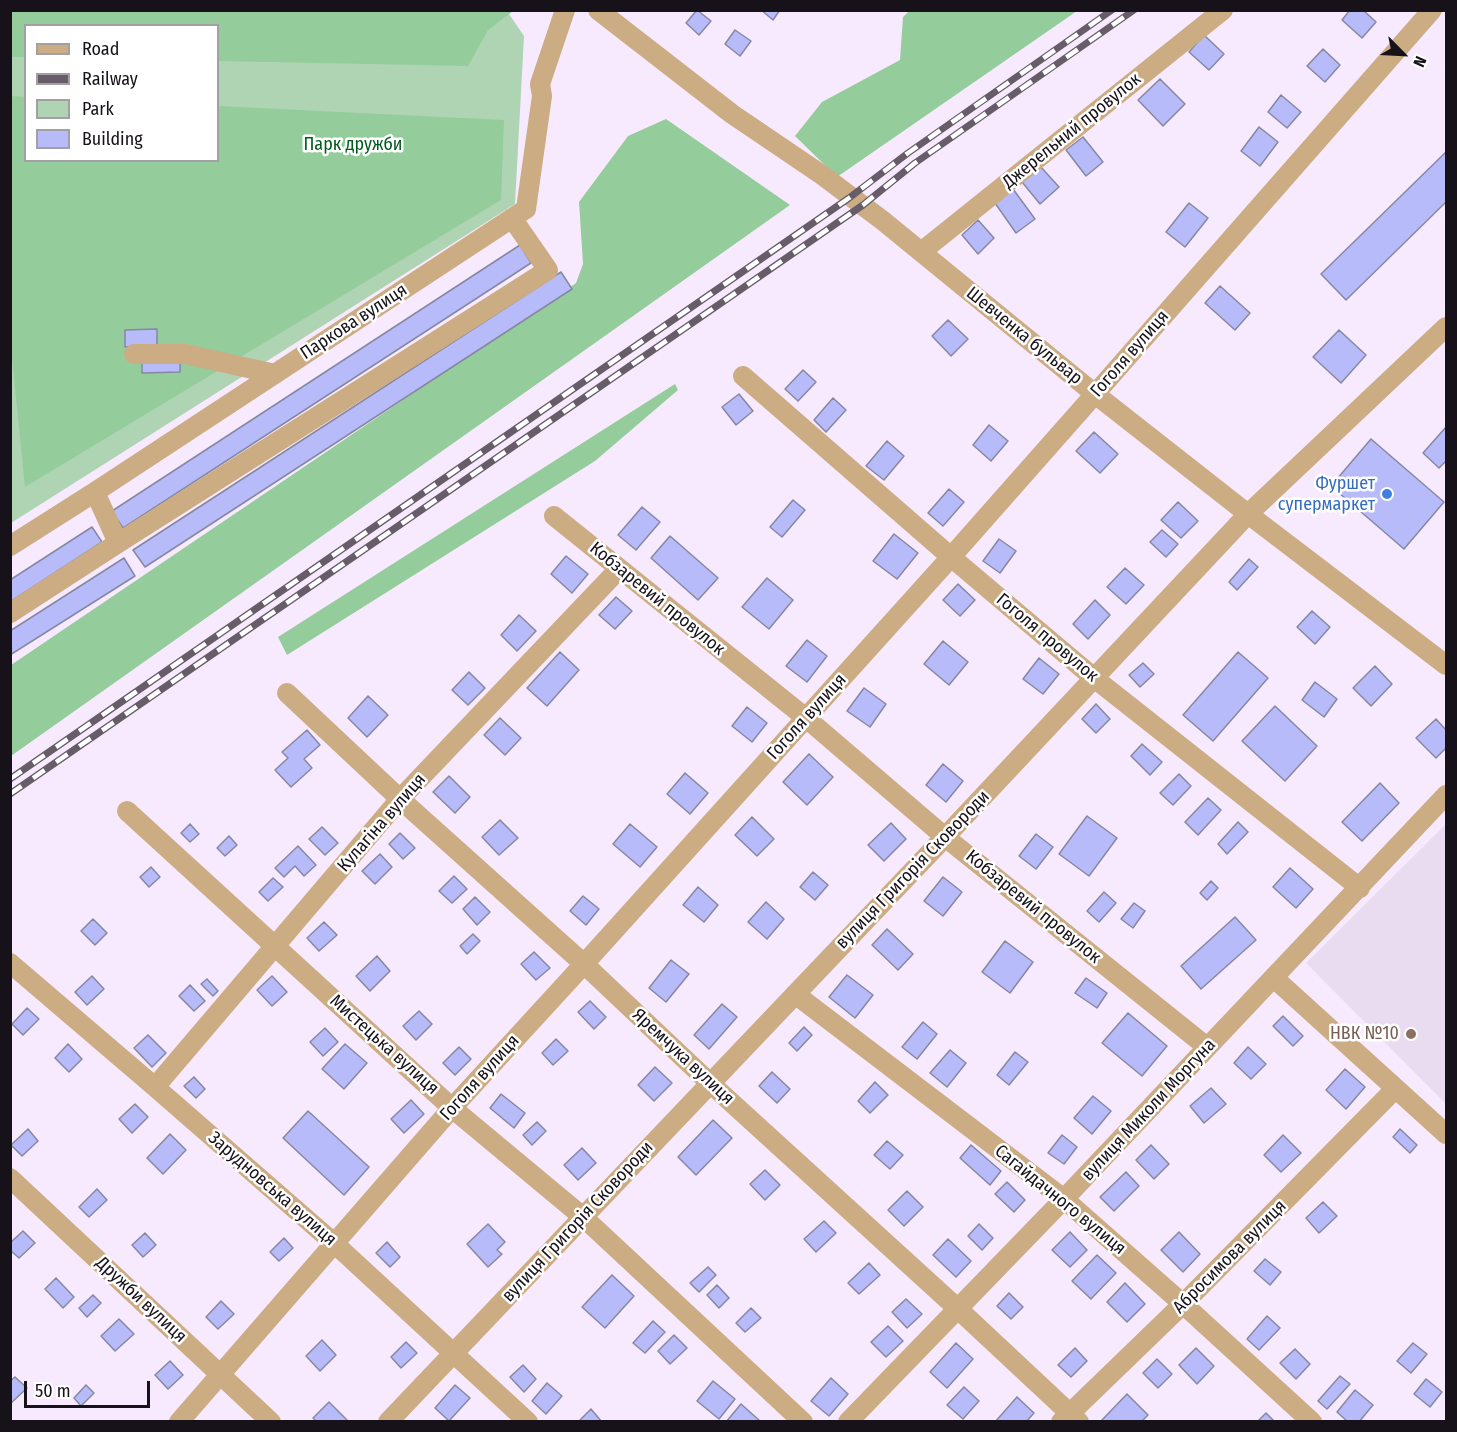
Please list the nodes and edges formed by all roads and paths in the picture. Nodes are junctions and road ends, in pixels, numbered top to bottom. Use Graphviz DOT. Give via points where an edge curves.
graph roads {
  1 [pos="565,10"];
  2 [pos="598,10"];
  3 [pos="1223,10"];
  4 [pos="1432,10"];
  5 [pos="512,218"];
  6 [pos="921,252"];
  7 [pos="1446,327"];
  8 [pos="134,354"];
  9 [pos="275,374"];
  10 [pos="743,376"];
  11 [pos="1095,394"];
  12 [pos="95,492"];
  13 [pos="1248,514"];
  14 [pos="554,516"];
  15 [pos="118,543"];
  16 [pos="10,546"];
  17 [pos="951,557"];
  18 [pos="619,569"];
  19 [pos="10,614"];
  20 [pos="1446,665"];
  21 [pos="1094,678"];
  22 [pos="287,693"];
  23 [pos="806,718"];
  24 [pos="1446,795"];
  25 [pos="400,799"];
  26 [pos="127,811"];
  27 [pos="945,837"];
  28 [pos="1360,888"];
  29 [pos="275,947"];
  30 [pos="10,963"];
  31 [pos="584,964"];
  32 [pos="1274,978"];
  33 [pos="795,994"];
  34 [pos="1207,1047"];
  35 [pos="710,1083"];
  36 [pos="156,1087"];
  37 [pos="1395,1089"];
  38 [pos="452,1108"];
  39 [pos="1446,1134"];
  40 [pos="10,1178"];
  41 [pos="1064,1199"];
  42 [pos="583,1217"];
  43 [pos="335,1244"];
  44 [pos="1184,1304"];
  45 [pos="957,1308"];
  46 [pos="454,1353"];
  47 [pos="220,1374"];
  48 [pos="1070,1419"];
  49 [pos="179,1422"];
  50 [pos="271,1422"];
  51 [pos="388,1422"];
  52 [pos="528,1422"];
  53 [pos="803,1422"];
  54 [pos="848,1422"];
  55 [pos="1312,1422"];
  1 -- 5 [label="street, Паркова вулиця" via="540,84 542,96 526,209"];
  2 -- 6 [label="street, Шевченка бульвар"];
  3 -- 6 [label="street, Джерельний провулок"];
  4 -- 11 [label="street, Гоголя вулиця"];
  5 -- 9 [label="street, Паркова вулиця"];
  5 -- 15 [label="street" via="548,270"];
  6 -- 11 [label="street, Шевченка бульвар"];
  7 -- 13 [label="street, вулиця Григорія Сковороди"];
  8 -- 9 [label="street" via="184,354"];
  9 -- 12 [label="street, Паркова вулиця"];
  10 -- 17 [label="street, Гоголя провулок"];
  11 -- 13 [label="street, Шевченка бульвар"];
  11 -- 17 [label="street, Гоголя вулиця"];
  12 -- 15 [label="street"];
  12 -- 16 [label="street, Паркова вулиця"];
  13 -- 20 [label="street, Шевченка бульвар"];
  13 -- 21 [label="street, вулиця Григорія Сковороди"];
  14 -- 18 [label="street, Кобзаревий провулок"];
  15 -- 19 [label="street"];
  17 -- 21 [label="street, Гоголя провулок"];
  17 -- 23 [label="street, Гоголя вулиця"];
  18 -- 23 [label="street, Кобзаревий провулок"];
  18 -- 25 [label="street, Кулагіна вулиця"];
  21 -- 27 [label="street, вулиця Григорія Сковороди"];
  21 -- 28 [label="street, Гоголя провулок"];
  22 -- 25 [label="street, Яремчука вулиця"];
  23 -- 27 [label="street, Кобзаревий провулок"];
  23 -- 31 [label="street, Гоголя вулиця"];
  24 -- 28 [label="street, вулиця Миколи Моргуна"];
  25 -- 29 [label="street, Кулагіна вулиця"];
  25 -- 31 [label="street, Яремчука вулиця"];
  26 -- 29 [label="street, Мистецька вулиця"];
  27 -- 33 [label="street, вулиця Григорія Сковороди"];
  27 -- 34 [label="street, Кобзаревий провулок"];
  28 -- 32 [label="street, вулиця Миколи Моргуна"];
  29 -- 36 [label="street, Кулагіна вулиця"];
  29 -- 38 [label="street, Мистецька вулиця"];
  30 -- 36 [label="street, Зарудновська вулиця"];
  31 -- 35 [label="street, Яремчука вулиця"];
  31 -- 38 [label="street, Гоголя вулиця"];
  32 -- 34 [label="street, вулиця Миколи Моргуна"];
  32 -- 37 [label="street"];
  33 -- 35 [label="street, вулиця Григорія Сковороди"];
  33 -- 41 [label="street, Сагайдачного вулиця"];
  34 -- 41 [label="street, вулиця Миколи Моргуна"];
  35 -- 42 [label="street, вулиця Григорія Сковороди"];
  35 -- 45 [label="street, Яремчука вулиця"];
  36 -- 43 [label="street, Зарудновська вулиця"];
  37 -- 39 [label="street"];
  37 -- 44 [label="street, Абросимова вулиця"];
  38 -- 42 [label="street, Мистецька вулиця"];
  38 -- 43 [label="street, Гоголя вулиця"];
  40 -- 47 [label="street, Дружби вулиця"];
  41 -- 44 [label="street, Сагайдачного вулиця"];
  41 -- 45 [label="street, вулиця Миколи Моргуна"];
  42 -- 46 [label="street, вулиця Григорія Сковороди"];
  42 -- 53 [label="street, Мистецька вулиця"];
  43 -- 46 [label="street, Зарудновська вулиця"];
  43 -- 47 [label="street, Гоголя вулиця"];
  44 -- 48 [label="street, Абросимова вулиця"];
  44 -- 55 [label="street, Сагайдачного вулиця"];
  45 -- 48 [label="street, Яремчука вулиця"];
  45 -- 54 [label="street, вулиця Миколи Моргуна"];
  46 -- 51 [label="street, вулиця Григорія Сковороди"];
  46 -- 52 [label="street, Зарудновська вулиця"];
  47 -- 49 [label="street, Гоголя вулиця"];
  47 -- 50 [label="street, Дружби вулиця"];
}
